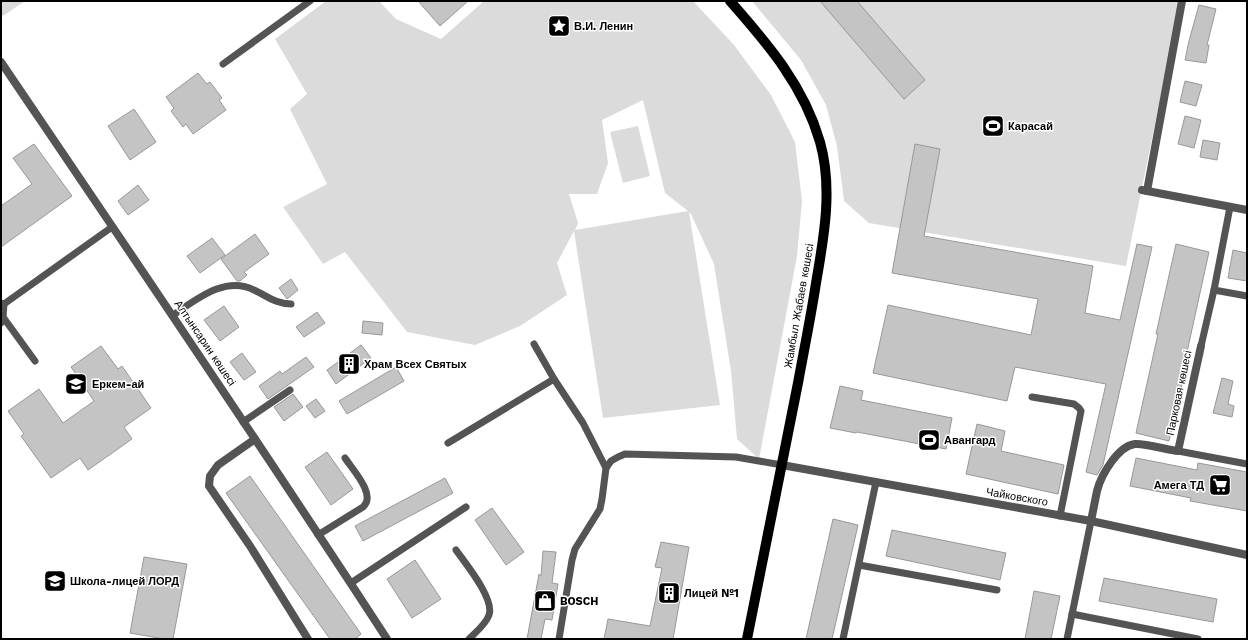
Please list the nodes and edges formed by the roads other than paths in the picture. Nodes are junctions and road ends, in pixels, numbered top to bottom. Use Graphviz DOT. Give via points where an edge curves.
graph roads {
  1 [pos="310,1"];
  2 [pos="730,1"];
  3 [pos="1182,1"];
  4 [pos="1,62"];
  5 [pos="223,64"];
  6 [pos="1230,208"];
  7 [pos="1247,210"];
  8 [pos="112,227"];
  9 [pos="1214,290"];
  10 [pos="1247,296"];
  11 [pos="2,303"];
  12 [pos="291,304"];
  13 [pos="173,315"];
  14 [pos="2,320"];
  15 [pos="534,344"];
  16 [pos="1201,346"];
  17 [pos="35,361"];
  18 [pos="554,379"];
  19 [pos="290,390"];
  20 [pos="1032,397"];
  21 [pos="243,422"];
  22 [pos="255,439"];
  23 [pos="448,443"];
  24 [pos="1178,452"];
  25 [pos="345,458"];
  26 [pos="1247,464"];
  27 [pos="782,465"];
  28 [pos="606,468"];
  29 [pos="876,482"];
  30 [pos="466,507"];
  31 [pos="1060,516"];
  32 [pos="1091,521"];
  33 [pos="318,535"];
  34 [pos="456,550"];
  35 [pos="1247,554"];
  36 [pos="859,565"];
  37 [pos="350,583"];
  38 [pos="997,590"];
  39 [pos="1072,614"];
  40 [pos="308,639"];
  41 [pos="387,639"];
  42 [pos="469,639"];
  43 [pos="559,639"];
  44 [pos="747,639"];
  45 [pos="843,639"];
  46 [pos="1067,639"];
  47 [pos="1198,639"];
  1 -- 5 [label="lane"];
  2 -- 27 [label="main road, Жамбыл Жабаев көшесі" via="796,84 811,113 827,176 823,245"];
  3 -- 6 [label="street" via="1144,191"];
  4 -- 8 [label="street, Алтынсарин көшесі"];
  6 -- 7 [label="street"];
  6 -- 9 [label="lane"];
  8 -- 11 [label="lane"];
  8 -- 13 [label="street, Алтынсарин көшесі"];
  9 -- 10 [label="lane"];
  9 -- 16 [label="lane"];
  11 -- 14 [label="lane"];
  12 -- 13 [label="lane" via="277,302 247,287 237,286 216,289"];
  13 -- 21 [label="street, Алтынсарин көшесі"];
  14 -- 17 [label="lane"];
  15 -- 18 [label="lane"];
  16 -- 24 [label="street, Парковая көшесі"];
  18 -- 23 [label="lane"];
  18 -- 28 [label="lane" via="583,423"];
  19 -- 21 [label="lane"];
  20 -- 31 [label="lane" via="1074,404 1080,411"];
  21 -- 22 [label="street, Алтынсарин көшесі"];
  22 -- 33 [label="street, Алтынсарин көшесі"];
  22 -- 40 [label="street" via="218,464 210,476 209,486"];
  24 -- 26 [label="lane"];
  24 -- 32 [label="street, Парковая көшесі" via="1137,444 1129,445 1122,450 1102,479"];
  25 -- 33 [label="lane" via="368,494 367,502"];
  27 -- 28 [label="lane" via="736,456 625,454 611,461"];
  27 -- 29 [label="street, Чайковского"];
  27 -- 44 [label="main road, Жамбыл Жабаев көшесі"];
  28 -- 43 [label="lane" via="600,509 575,549"];
  29 -- 31 [label="street, Чайковского"];
  29 -- 36 [label="lane"];
  30 -- 37 [label="lane"];
  31 -- 32 [label="street, Чайковского"];
  32 -- 35 [label="street, Чайковского"];
  32 -- 39 [label="lane"];
  33 -- 37 [label="street, Алтынсарин көшесі"];
  34 -- 42 [label="lane" via="480,584 490,609 486,621"];
  36 -- 38 [label="lane"];
  36 -- 45 [label="lane"];
  37 -- 41 [label="street, Алтынсарин көшесі"];
  39 -- 46 [label="lane"];
  39 -- 47 [label="lane"];
}
